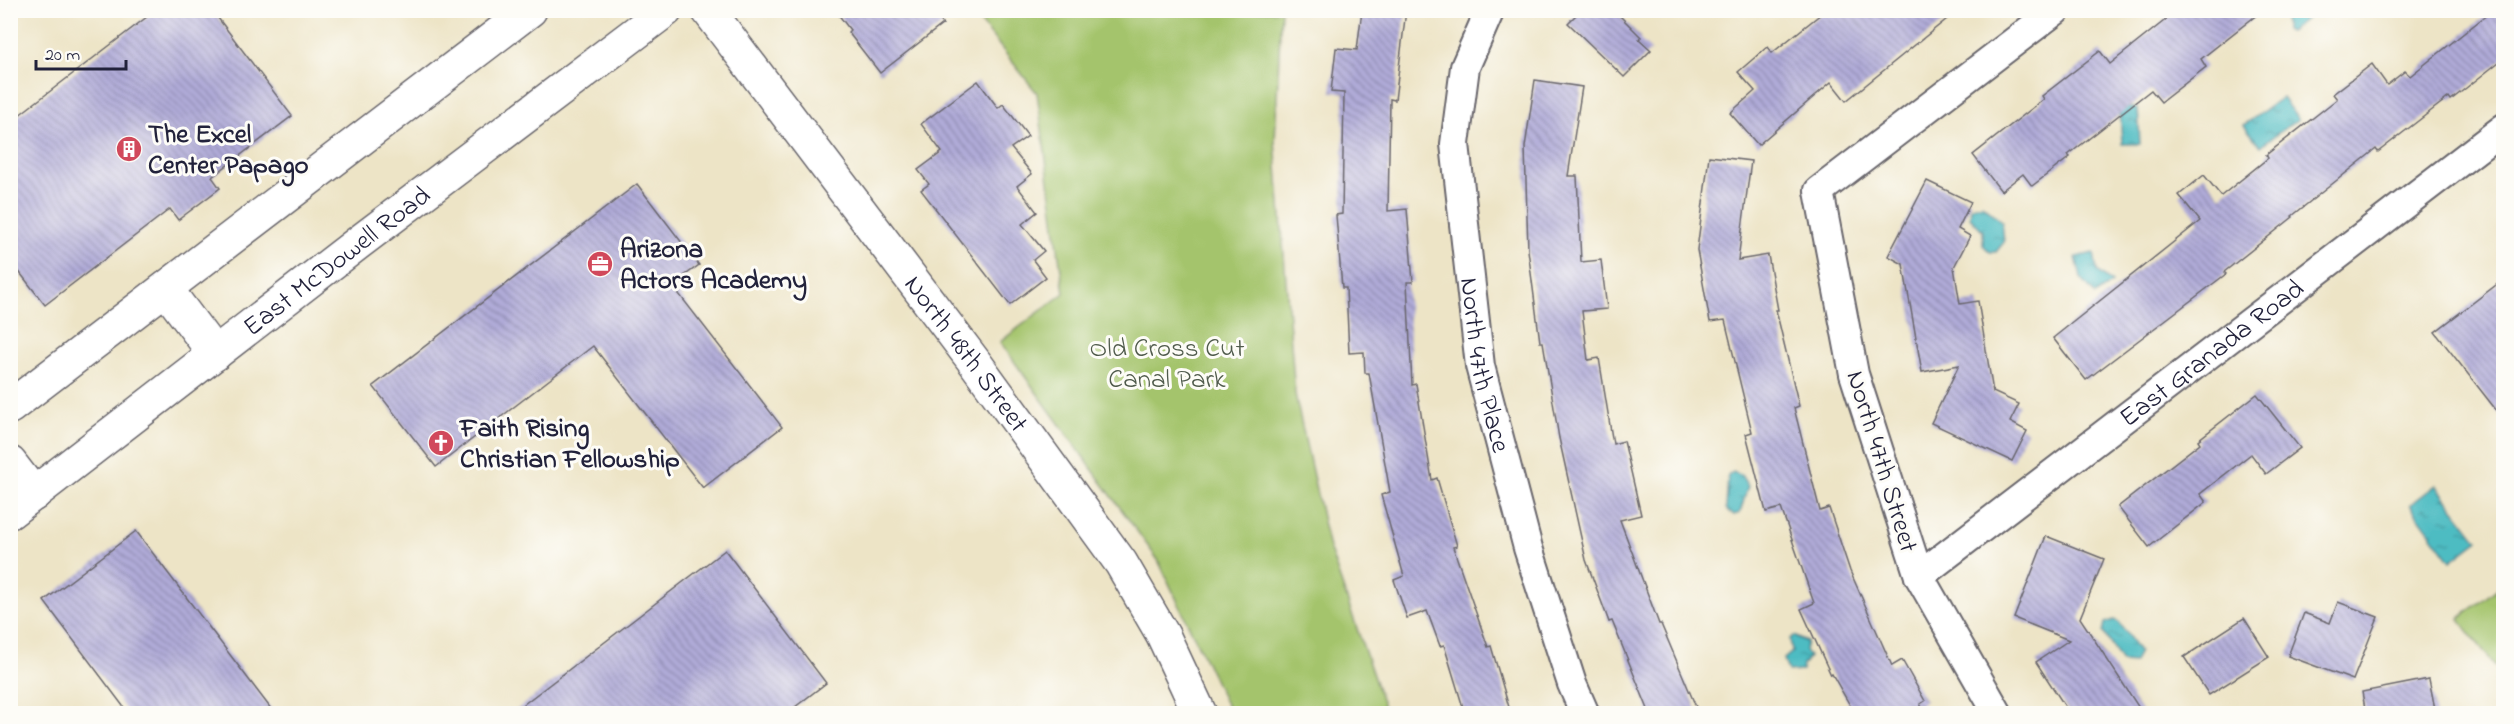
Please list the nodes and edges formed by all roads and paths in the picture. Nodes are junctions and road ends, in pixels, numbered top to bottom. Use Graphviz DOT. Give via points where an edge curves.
graph roads {
  1 [pos="530,10"];
  2 [pos="666,10"];
  3 [pos="708,10"];
  4 [pos="1490,10"];
  5 [pos="2056,10"];
  6 [pos="2504,128"];
  7 [pos="166,289"];
  8 [pos="215,354"];
  9 [pos="10,407"];
  10 [pos="10,463"];
  11 [pos="22,503"];
  12 [pos="1919,576"];
  13 [pos="1200,714"];
  14 [pos="1585,714"];
  15 [pos="1998,714"];
  1 -- 7 [label="main road"];
  2 -- 8 [label="main road, East McDowell Road"];
  3 -- 13 [label="main road, North 48th Street" via="1121,563 1163,635"];
  4 -- 14 [label="street, North 47th Place" via="1465,67 1455,144 1480,366 1528,548"];
  5 -- 12 [label="street, North 47th Street" via="1819,190 1854,374"];
  6 -- 12 [label="street, East Granada Road"];
  7 -- 8 [label="main road"];
  7 -- 9 [label="main road"];
  8 -- 11 [label="main road, East McDowell Road"];
  10 -- 11 [label="main road"];
  12 -- 15 [label="street, North 47th Street"];
}
